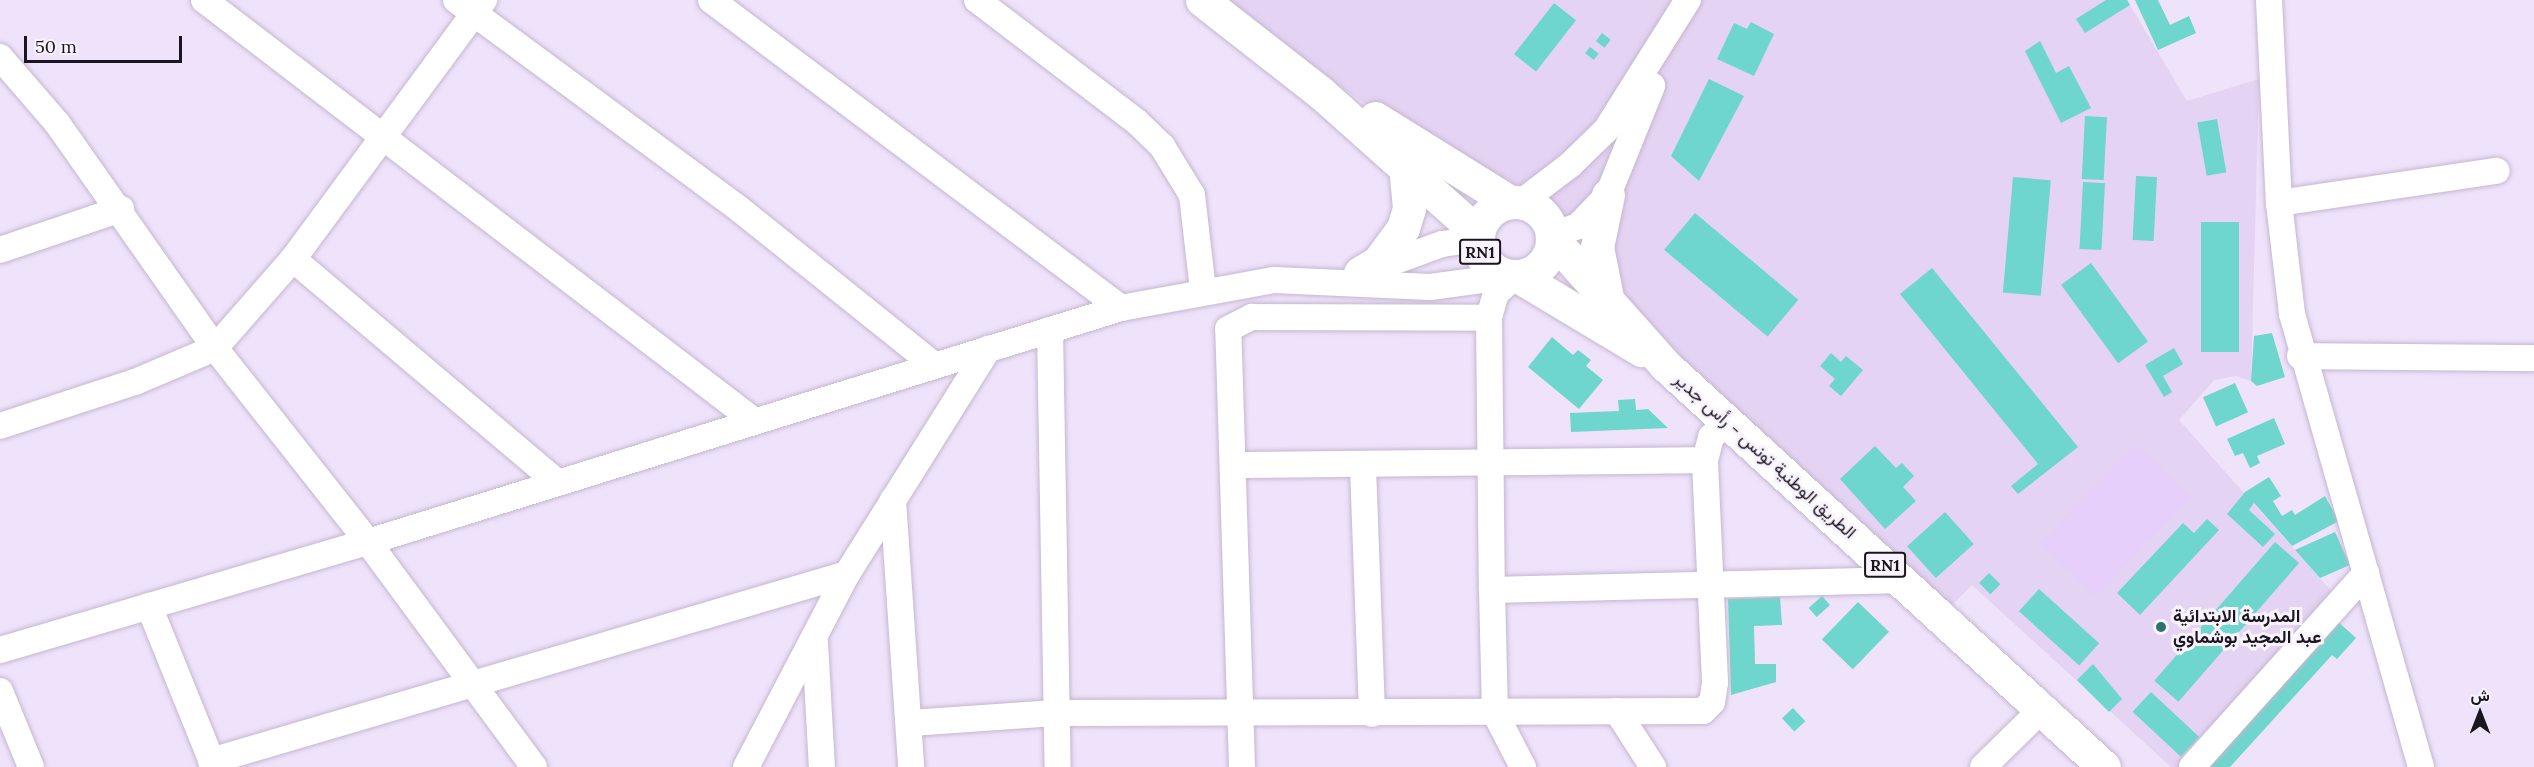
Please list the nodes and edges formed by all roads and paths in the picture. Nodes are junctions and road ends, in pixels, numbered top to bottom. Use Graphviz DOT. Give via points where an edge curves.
graph roads {
  1 [pos="204,0"];
  2 [pos="711,0"];
  3 [pos="977,0"];
  4 [pos="1202,0"];
  5 [pos="2269,0"];
  6 [pos="471,5"];
  7 [pos="1683,11"];
  8 [pos="0,57"];
  9 [pos="1321,93"];
  10 [pos="384,138"];
  11 [pos="1405,166"];
  12 [pos="2497,171"];
  13 [pos="1608,195"];
  14 [pos="1515,202"];
  15 [pos="2279,203"];
  16 [pos="121,210"];
  17 [pos="1478,236"];
  18 [pos="1551,237"];
  19 [pos="0,250"];
  20 [pos="293,259"];
  21 [pos="1360,273"];
  22 [pos="1515,276"];
  23 [pos="1308,280"];
  24 [pos="1203,290"];
  25 [pos="1608,299"];
  26 [pos="1121,308"];
  27 [pos="1489,318"];
  28 [pos="1050,330"];
  29 [pos="215,348"];
  30 [pos="988,349"];
  31 [pos="2300,356"];
  32 [pos="2534,358"];
  33 [pos="934,365"];
  34 [pos="1665,365"];
  35 [pos="753,420"];
  36 [pos="1728,422"];
  37 [pos="0,426"];
  38 [pos="1705,459"];
  39 [pos="1490,464"];
  40 [pos="1235,465"];
  41 [pos="1363,467"];
  42 [pos="556,481"];
  43 [pos="892,500"];
  44 [pos="368,542"];
  45 [pos="2366,573"];
  46 [pos="847,574"];
  47 [pos="1902,580"];
  48 [pos="1708,585"];
  49 [pos="1492,590"];
  50 [pos="149,606"];
  51 [pos="815,642"];
  52 [pos="0,650"];
  53 [pos="470,683"];
  54 [pos="0,691"];
  55 [pos="2041,710"];
  56 [pos="1617,711"];
  57 [pos="1055,713"];
  58 [pos="1242,713"];
  59 [pos="1495,713"];
  60 [pos="1372,714"];
  61 [pos="911,723"];
  62 [pos="212,764"];
  63 [pos="748,764"];
  64 [pos="31,767"];
  65 [pos="534,767"];
  66 [pos="724,767"];
  67 [pos="822,767"];
  68 [pos="911,767"];
  69 [pos="1058,767"];
  70 [pos="1242,767"];
  71 [pos="1523,767"];
  72 [pos="1653,767"];
  73 [pos="1983,767"];
  74 [pos="2104,767"];
  75 [pos="2192,767"];
  76 [pos="2421,767"];
  1 -- 10 [label="street"];
  2 -- 26 [label="street"];
  3 -- 24 [label="street" via="1137,122 1162,146 1192,195"];
  4 -- 9 [label="main road, RN1"];
  5 -- 15 [label="street"];
  6 -- 10 [label="street"];
  6 -- 33 [label="street" via="738,208"];
  7 -- 13 [label="street"];
  7 -- 14 [label="street" via="1606,129 1570,165"];
  8 -- 16 [label="street" via="57,123"];
  9 -- 11 [label="main road, RN1"];
  9 -- 14 [label="main road, RN1" via="1379,120"];
  10 -- 20 [label="street"];
  10 -- 35 [label="street"];
  11 -- 17 [label="main road, RN1"];
  11 -- 21 [label="main road" via="1409,208 1403,228 1386,254"];
  12 -- 15 [label="street"];
  13 -- 18 [label="street" via="1578,226"];
  13 -- 25 [label="main road" via="1597,247"];
  14 -- 17 [label="main road, RN1" via="1489,212"];
  14 -- 18 [label="main road, RN1" via="1538,210"];
  15 -- 31 [label="street" via="2284,265"];
  16 -- 19 [label="street"];
  16 -- 29 [label="street"];
  17 -- 21 [label="street" via="1442,244 1393,266"];
  17 -- 22 [label="main road, RN1" via="1491,268"];
  18 -- 22 [label="main road, RN1" via="1538,268"];
  18 -- 25 [label="main road, الطريق الوطنية تونس - رأس جدير / RN1"];
  20 -- 29 [label="street"];
  20 -- 42 [label="street"];
  21 -- 23 [label="street"];
  22 -- 23 [label="street" via="1430,287"];
  22 -- 27 [label="street" via="1496,293"];
  22 -- 34 [label="main road, الطريق الوطنية تونس - رأس جدير / RN1"];
  23 -- 24 [label="street"];
  24 -- 26 [label="street"];
  25 -- 34 [label="main road, الطريق الوطنية تونس - رأس جدير / RN1"];
  26 -- 28 [label="street"];
  27 -- 39 [label="street"];
  27 -- 40 [label="street" via="1252,317 1236,321 1227,336"];
  28 -- 30 [label="street"];
  28 -- 57 [label="street"];
  29 -- 37 [label="street" via="135,382"];
  29 -- 44 [label="street"];
  30 -- 33 [label="street"];
  30 -- 43 [label="street"];
  31 -- 32 [label="street"];
  31 -- 45 [label="street"];
  33 -- 35 [label="street"];
  34 -- 36 [label="main road, الطريق الوطنية تونس - رأس جدير / RN1"];
  35 -- 42 [label="street"];
  36 -- 38 [label="street" via="1711,437"];
  36 -- 47 [label="main road, الطريق الوطنية تونس - رأس جدير / RN1"];
  38 -- 39 [label="street"];
  38 -- 48 [label="street"];
  39 -- 41 [label="street"];
  39 -- 49 [label="street"];
  40 -- 41 [label="street"];
  40 -- 58 [label="street"];
  41 -- 60 [label="street"];
  42 -- 44 [label="street"];
  43 -- 46 [label="street"];
  43 -- 61 [label="street"];
  44 -- 50 [label="street"];
  44 -- 53 [label="street"];
  45 -- 75 [label="street"];
  45 -- 76 [label="street"];
  46 -- 51 [label="street"];
  46 -- 53 [label="street"];
  47 -- 48 [label="street"];
  47 -- 55 [label="main road, الطريق الوطنية تونس - رأس جدير / RN1"];
  48 -- 49 [label="street"];
  48 -- 56 [label="street" via="1715,682 1709,707 1685,713"];
  49 -- 59 [label="street"];
  50 -- 52 [label="street"];
  50 -- 62 [label="street"];
  51 -- 63 [label="street"];
  51 -- 67 [label="street"];
  53 -- 62 [label="street"];
  53 -- 65 [label="street"];
  54 -- 64 [label="street"];
  55 -- 73 [label="street"];
  55 -- 74 [label="main road, الطريق الوطنية تونس - رأس جدير / RN1"];
  56 -- 59 [label="street"];
  56 -- 72 [label="street"];
  57 -- 58 [label="street"];
  57 -- 61 [label="street"];
  57 -- 69 [label="street"];
  58 -- 60 [label="street"];
  58 -- 70 [label="street"];
  59 -- 60 [label="street"];
  59 -- 71 [label="street"];
  61 -- 68 [label="street"];
  63 -- 66 [label="street"];
}
